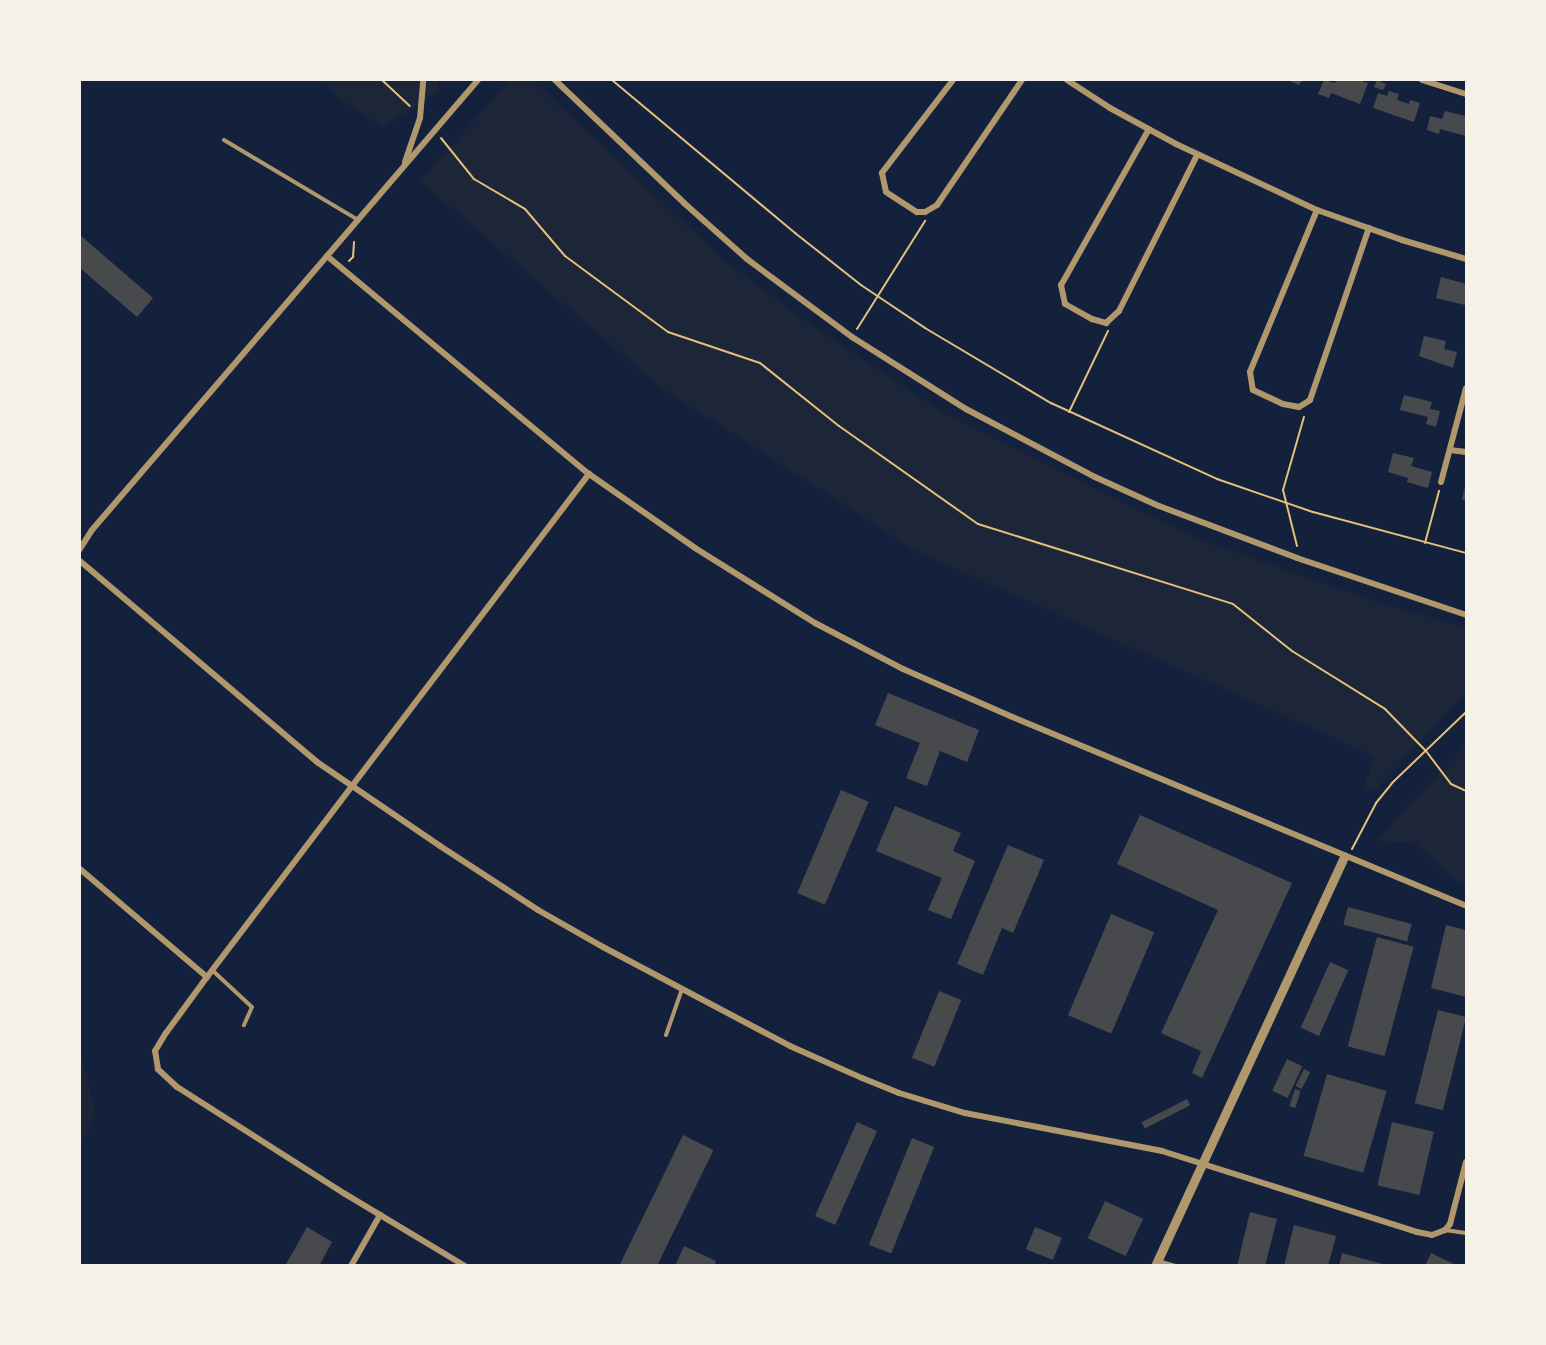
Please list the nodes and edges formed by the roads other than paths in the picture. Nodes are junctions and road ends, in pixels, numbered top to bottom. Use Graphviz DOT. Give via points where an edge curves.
graph roads {
  1 [pos="423,80"];
  2 [pos="478,80"];
  3 [pos="555,80"];
  4 [pos="952,80"];
  5 [pos="1022,80"];
  6 [pos="1067,80"];
  7 [pos="1422,80"];
  8 [pos="1467,94"];
  9 [pos="1149,129"];
  10 [pos="224,140"];
  11 [pos="1197,154"];
  12 [pos="403,168"];
  13 [pos="1317,210"];
  14 [pos="358,220"];
  15 [pos="1369,228"];
  16 [pos="327,256"];
  17 [pos="1467,258"];
  18 [pos="1467,388"];
  19 [pos="1450,450"];
  20 [pos="1467,452"];
  21 [pos="589,474"];
  22 [pos="1441,482"];
  23 [pos="80,549"];
  24 [pos="80,561"];
  25 [pos="1467,615"];
  26 [pos="352,786"];
  27 [pos="1344,856"];
  28 [pos="80,869"];
  29 [pos="1467,906"];
  30 [pos="212,970"];
  31 [pos="207,977"];
  32 [pos="682,989"];
  33 [pos="244,1025"];
  34 [pos="666,1035"];
  35 [pos="1467,1162"];
  36 [pos="1202,1164"];
  37 [pos="380,1215"];
  38 [pos="1445,1230"];
  39 [pos="1467,1233"];
  40 [pos="1156,1263"];
  41 [pos="351,1266"];
  42 [pos="465,1266"];
  43 [pos="1175,1266"];
  1 -- 12 [label="street" via="420,115"];
  2 -- 12 [label="street"];
  3 -- 25 [label="street" via="747,259 852,337 966,410 1159,506"];
  4 -- 5 [label="street" via="882,173 886,192 917,212 936,205"];
  6 -- 9 [label="street"];
  7 -- 8 [label="street"];
  9 -- 11 [label="street"];
  9 -- 11 [label="street" via="1061,285 1065,304 1092,319 1106,323 1119,310"];
  10 -- 14 [label="lane"];
  11 -- 13 [label="street"];
  12 -- 14 [label="street"];
  13 -- 15 [label="street"];
  13 -- 15 [label="street" via="1250,372 1251,384 1258,394 1283,404 1299,407 1310,400"];
  14 -- 16 [label="street"];
  15 -- 17 [label="street"];
  16 -- 21 [label="street"];
  16 -- 23 [label="street" via="106,512"];
  18 -- 19 [label="street"];
  19 -- 20 [label="street"];
  19 -- 22 [label="street"];
  21 -- 26 [label="street"];
  21 -- 27 [label="street" via="695,548 815,623 903,669"];
  24 -- 26 [label="street" via="317,762"];
  26 -- 30 [label="street"];
  26 -- 32 [label="street" via="538,910"];
  27 -- 29 [label="street"];
  27 -- 36 [label="street"];
  28 -- 31 [label="street"];
  30 -- 31 [label="street"];
  30 -- 33 [label="lane" via="252,1007"];
  31 -- 37 [label="street" via="159,1043 155,1056 158,1069 177,1087"];
  32 -- 34 [label="lane"];
  32 -- 36 [label="street" via="790,1046 899,1093 965,1113 1140,1146"];
  35 -- 38 [label="street"];
  36 -- 38 [label="street" via="1398,1226 1432,1235"];
  36 -- 40 [label="street"];
  37 -- 41 [label="street"];
  37 -- 42 [label="street"];
  38 -- 39 [label="lane"];
  40 -- 43 [label="lane"];
}
